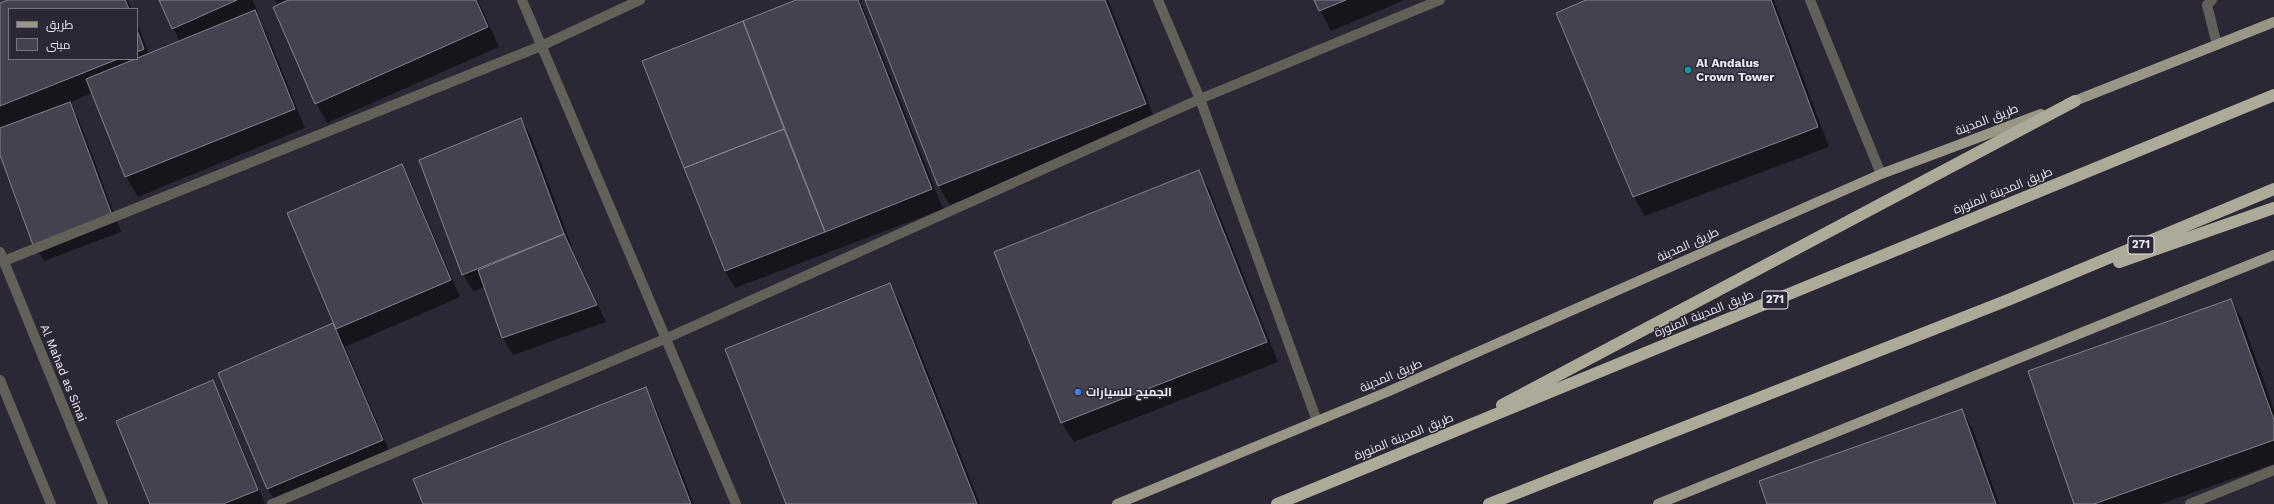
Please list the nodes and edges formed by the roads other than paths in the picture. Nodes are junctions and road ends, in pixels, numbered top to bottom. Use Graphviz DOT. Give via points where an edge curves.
graph roads {
  1 [pos="522,0"];
  2 [pos="640,0"];
  3 [pos="1158,0"];
  4 [pos="1440,0"];
  5 [pos="1810,0"];
  6 [pos="2212,0"];
  7 [pos="2274,22"];
  8 [pos="2218,45"];
  9 [pos="541,46"];
  10 [pos="2274,95"];
  11 [pos="1200,99"];
  12 [pos="2075,101"];
  13 [pos="1881,174"];
  14 [pos="2274,189"];
  15 [pos="2274,208"];
  16 [pos="2274,255"];
  17 [pos="2,257"];
  18 [pos="2008,300"];
  19 [pos="667,338"];
  20 [pos="0,380"];
  21 [pos="1317,421"];
  22 [pos="1440,438"];
  23 [pos="2274,470"];
  24 [pos="51,504"];
  25 [pos="103,504"];
  26 [pos="272,504"];
  27 [pos="736,504"];
  28 [pos="1117,504"];
  29 [pos="1277,504"];
  30 [pos="1489,504"];
  31 [pos="1658,504"];
  32 [pos="2190,504"];
  1 -- 9 [label="street"];
  2 -- 9 [label="street"];
  3 -- 11 [label="street"];
  4 -- 11 [label="street"];
  5 -- 13 [label="street"];
  6 -- 8 [label="street" via="2207,5"];
  7 -- 8 [label="main road, طريق المدينة"];
  8 -- 12 [label="main road, طريق المدينة"];
  9 -- 17 [label="street"];
  9 -- 19 [label="street"];
  10 -- 22 [label="highway, طريق المدينة المنورة / 271"];
  11 -- 19 [label="street"];
  11 -- 21 [label="street"];
  12 -- 13 [label="main road, طريق المدينة"];
  12 -- 22 [label="highway"];
  13 -- 21 [label="main road, طريق المدينة"];
  14 -- 18 [label="highway, 271"];
  15 -- 18 [label="highway"];
  16 -- 31 [label="main road"];
  17 -- 25 [label="street, Al Mahad as Sinai"];
  18 -- 30 [label="highway, 271"];
  19 -- 26 [label="street"];
  19 -- 27 [label="street"];
  20 -- 24 [label="street"];
  21 -- 28 [label="main road, طريق المدينة"];
  22 -- 29 [label="highway, طريق المدينة المنورة / 271"];
  23 -- 32 [label="street"];
}
